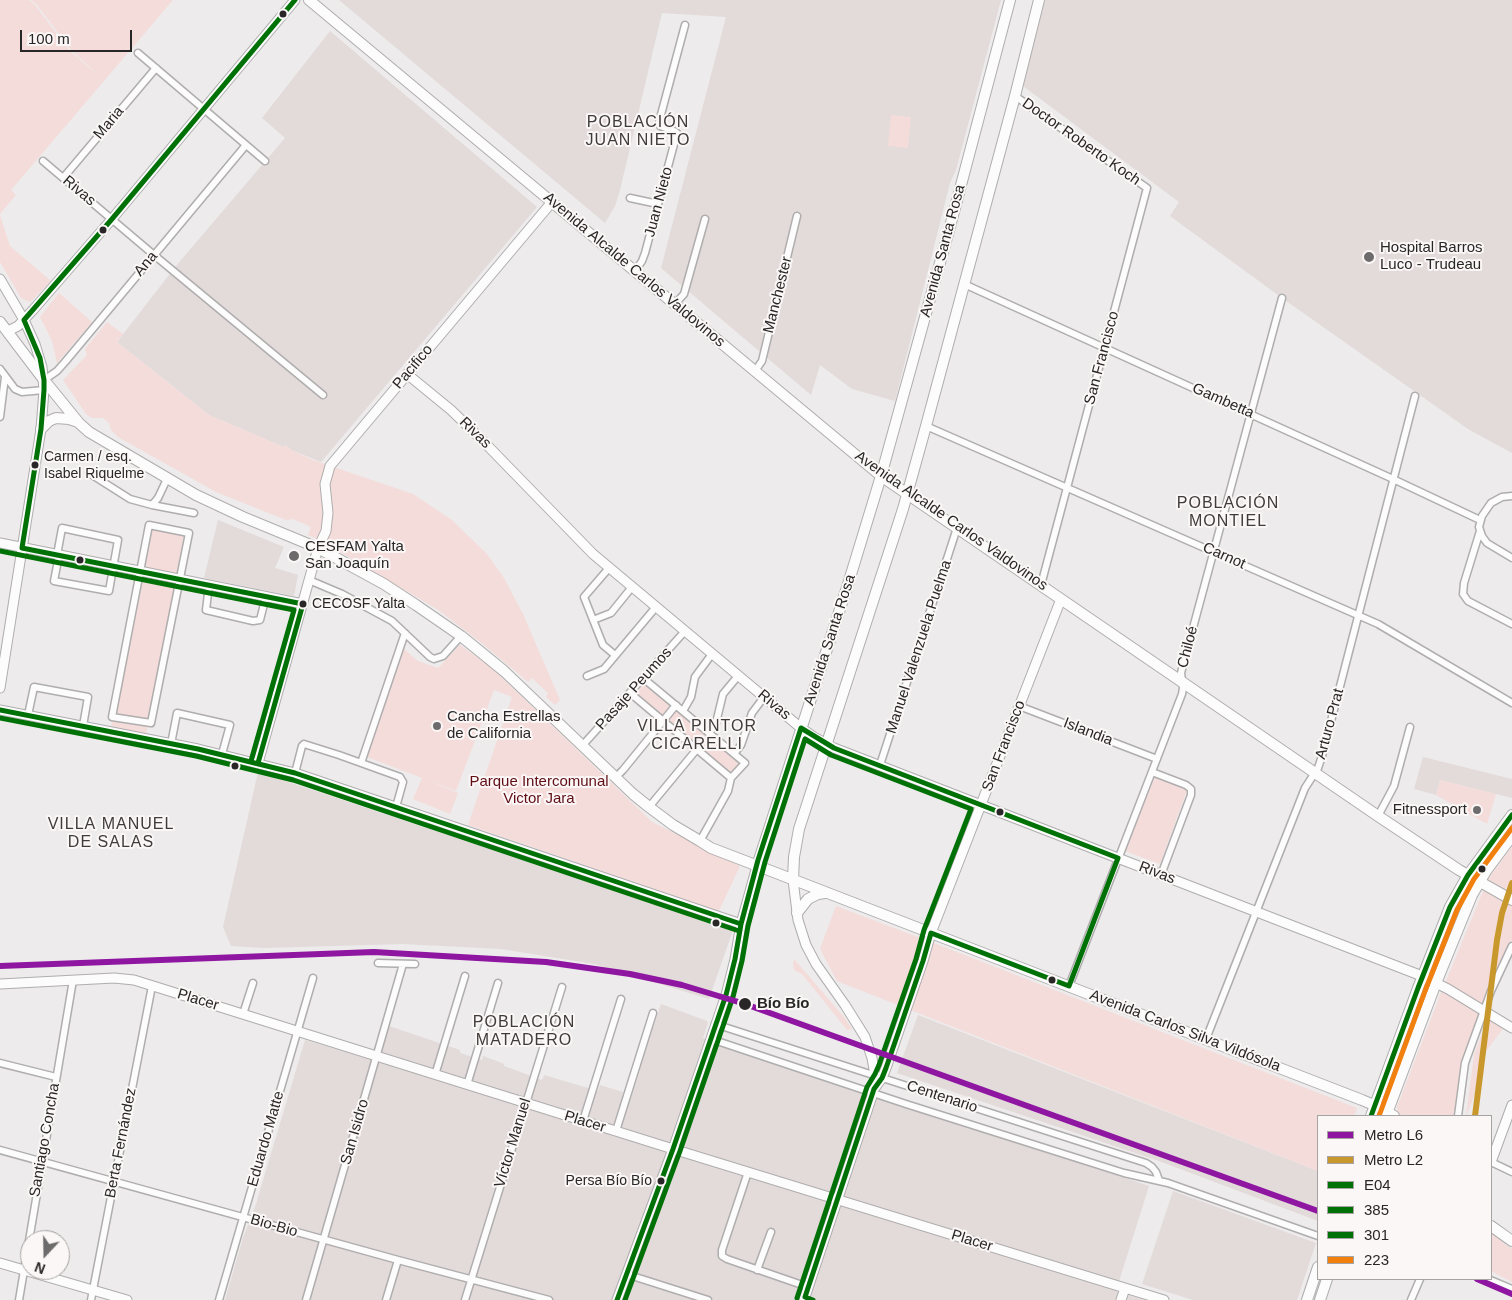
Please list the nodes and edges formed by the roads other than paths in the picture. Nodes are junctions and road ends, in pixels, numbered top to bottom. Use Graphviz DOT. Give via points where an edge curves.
graph roads {
  1 [pos="295,0"];
  2 [pos="309,0"];
  3 [pos="1010,0"];
  4 [pos="1039,0"];
  5 [pos="685,26"];
  6 [pos="138,53"];
  7 [pos="156,68"];
  8 [pos="1015,96"];
  9 [pos="203,109"];
  10 [pos="246,145"];
  11 [pos="43,161"];
  12 [pos="265,161"];
  13 [pos="63,178"];
  14 [pos="1147,188"];
  15 [pos="630,198"];
  16 [pos="552,202"];
  17 [pos="658,204"];
  18 [pos="797,216"];
  19 [pos="112,219"];
  20 [pos="705,219"];
  21 [pos="154,255"];
  22 [pos="635,271"];
  23 [pos="0,279"];
  24 [pos="964,284"];
  25 [pos="1282,298"];
  26 [pos="675,304"];
  27 [pos="24,320"];
  28 [pos="0,322"];
  29 [pos="8,331"];
  30 [pos="1105,348"];
  31 [pos="0,369"];
  32 [pos="755,371"];
  33 [pos="407,374"];
  34 [pos="6,377"];
  35 [pos="44,385"];
  36 [pos="323,395"];
  37 [pos="1415,396"];
  38 [pos="1251,414"];
  39 [pos="0,417"];
  40 [pos="79,423"];
  41 [pos="926,426"];
  42 [pos="41,429"];
  43 [pos="89,473"];
  44 [pos="881,476"];
  45 [pos="167,479"];
  46 [pos="1393,479"];
  47 [pos="1068,488"];
  48 [pos="907,494"];
  49 [pos="1512,496"];
  50 [pos="152,505"];
  51 [pos="194,513"];
  52 [pos="1480,520"];
  53 [pos="957,528"];
  54 [pos="1480,531"];
  55 [pos="0,544"];
  56 [pos="22,548"];
  57 [pos="318,548"];
  58 [pos="1214,551"];
  59 [pos="58,555"];
  60 [pos="1512,558"];
  61 [pos="114,566"];
  62 [pos="609,568"];
  63 [pos="141,572"];
  64 [pos="180,579"];
  65 [pos="309,580"];
  66 [pos="209,585"];
  67 [pos="1041,585"];
  68 [pos="632,587"];
  69 [pos="266,596"];
  70 [pos="1061,599"];
  71 [pos="303,604"];
  72 [pos="656,607"];
  73 [pos="1359,615"];
  74 [pos="593,620"];
  75 [pos="1512,624"];
  76 [pos="685,631"];
  77 [pos="404,633"];
  78 [pos="460,636"];
  79 [pos="712,654"];
  80 [pos="615,655"];
  81 [pos="587,676"];
  82 [pos="738,676"];
  83 [pos="643,678"];
  84 [pos="1182,682"];
  85 [pos="0,688"];
  86 [pos="630,694"];
  87 [pos="764,697"];
  88 [pos="1512,703"];
  89 [pos="676,705"];
  90 [pos="1020,706"];
  91 [pos="0,710"];
  92 [pos="683,712"];
  93 [pos="28,715"];
  94 [pos="662,721"];
  95 [pos="83,726"];
  96 [pos="1410,727"];
  97 [pos="801,728"];
  98 [pos="710,733"];
  99 [pos="171,744"];
  100 [pos="826,744"];
  101 [pos="582,746"];
  102 [pos="696,749"];
  103 [pos="222,754"];
  104 [pos="734,754"];
  105 [pos="1157,759"];
  106 [pos="258,763"];
  107 [pos="361,763"];
  108 [pos="880,765"];
  109 [pos="1152,772"];
  110 [pos="295,773"];
  111 [pos="1315,773"];
  112 [pos="615,778"];
  113 [pos="731,778"];
  114 [pos="981,805"];
  115 [pos="396,807"];
  116 [pos="649,807"];
  117 [pos="1512,815"];
  118 [pos="1378,816"];
  119 [pos="1512,836"];
  120 [pos="700,841"];
  121 [pos="794,857"];
  122 [pos="1118,858"];
  123 [pos="756,866"];
  124 [pos="770,872"];
  125 [pos="1161,875"];
  126 [pos="1468,875"];
  127 [pos="793,880"];
  128 [pos="1480,881"];
  129 [pos="826,892"];
  130 [pos="1512,900"];
  131 [pos="1256,912"];
  132 [pos="797,913"];
  133 [pos="741,924"];
  134 [pos="931,933"];
  135 [pos="1512,946"];
  136 [pos="378,963"];
  137 [pos="403,964"];
  138 [pos="415,964"];
  139 [pos="465,976"];
  140 [pos="1422,976"];
  141 [pos="313,978"];
  142 [pos="73,980"];
  143 [pos="253,983"];
  144 [pos="498,983"];
  145 [pos="1436,983"];
  146 [pos="0,984"];
  147 [pos="152,986"];
  148 [pos="1069,986"];
  149 [pos="562,987"];
  150 [pos="621,999"];
  151 [pos="1484,1011"];
  152 [pos="653,1013"];
  153 [pos="244,1014"];
  154 [pos="715,1024"];
  155 [pos="1512,1028"];
  156 [pos="297,1031"];
  157 [pos="711,1039"];
  158 [pos="1206,1039"];
  159 [pos="376,1056"];
  160 [pos="0,1063"];
  161 [pos="435,1075"];
  162 [pos="56,1077"];
  163 [pos="879,1077"];
  164 [pos="467,1085"];
  165 [pos="874,1091"];
  166 [pos="525,1103"];
  167 [pos="1375,1105"];
  168 [pos="1512,1105"];
  169 [pos="1371,1115"];
  170 [pos="1389,1115"];
  171 [pos="1458,1115"];
  172 [pos="584,1121"];
  173 [pos="616,1131"];
  174 [pos="673,1149"];
  175 [pos="0,1150"];
  176 [pos="1492,1159"];
  177 [pos="42,1161"];
  178 [pos="1492,1162"];
  179 [pos="748,1172"];
  180 [pos="1512,1172"];
  181 [pos="1159,1180"];
  182 [pos="114,1181"];
  183 [pos="838,1200"];
  184 [pos="244,1218"];
  185 [pos="1492,1227"];
  186 [pos="30,1230"];
  187 [pos="771,1232"];
  188 [pos="1317,1236"];
  189 [pos="324,1240"];
  190 [pos="1512,1240"];
  191 [pos="398,1260"];
  192 [pos="0,1263"];
  193 [pos="20,1269"];
  194 [pos="757,1270"];
  195 [pos="1317,1270"];
  196 [pos="626,1274"];
  197 [pos="472,1279"];
  198 [pos="22,1280"];
  199 [pos="58,1280"];
  200 [pos="1327,1280"];
  201 [pos="1420,1280"];
  202 [pos="1490,1280"];
  203 [pos="808,1287"];
  204 [pos="1125,1288"];
  205 [pos="92,1290"];
  206 [pos="1512,1290"];
  207 [pos="807,1299"];
  208 [pos="19,1300"];
  209 [pos="91,1300"];
  210 [pos="127,1300"];
  211 [pos="219,1300"];
  212 [pos="306,1300"];
  213 [pos="386,1300"];
  214 [pos="465,1300"];
  215 [pos="549,1300"];
  216 [pos="617,1300"];
  217 [pos="708,1300"];
  218 [pos="1120,1300"];
  219 [pos="1164,1300"];
  220 [pos="1307,1300"];
  221 [pos="1320,1300"];
  222 [pos="1411,1300"];
  1 -- 9 [label="street"];
  2 -- 16 [label="main road, Avenida Alcalde Carlos Valdovinos"];
  3 -- 44 [label="main road, Avenida Santa Rosa"];
  4 -- 8 [label="main road, Avenida Santa Rosa"];
  5 -- 17 [label="street, Juan Nieto" via="659,122 660,126 677,133"];
  6 -- 7 [label="street"];
  7 -- 9 [label="street"];
  7 -- 13 [label="street, Maria"];
  8 -- 14 [label="street, Doctor Roberto Koch"];
  8 -- 24 [label="main road, Avenida Santa Rosa"];
  9 -- 10 [label="street"];
  9 -- 19 [label="street"];
  10 -- 12 [label="street"];
  10 -- 21 [label="street, Ana"];
  11 -- 13 [label="street, Rivas"];
  13 -- 19 [label="street, Rivas"];
  14 -- 30 [label="street, San Francisco"];
  15 -- 17 [label="street"];
  16 -- 22 [label="main road, Avenida Alcalde Carlos Valdovinos"];
  16 -- 33 [label="street, Pacifico"];
  17 -- 22 [label="street, Juan Nieto" via="642,261"];
  18 -- 32 [label="street, Manchester" via="762,361"];
  19 -- 21 [label="street, Rivas"];
  19 -- 27 [label="street"];
  20 -- 26 [label="street" via="684,294"];
  21 -- 35 [label="street, Ana"];
  21 -- 36 [label="street, Rivas"];
  22 -- 26 [label="main road, Avenida Alcalde Carlos Valdovinos"];
  23 -- 27 [label="street"];
  24 -- 30 [label="street, Gambetta"];
  24 -- 41 [label="main road, Avenida Santa Rosa"];
  25 -- 38 [label="street, Chiloé"];
  26 -- 32 [label="main road, Avenida Alcalde Carlos Valdovinos"];
  27 -- 29 [label="street"];
  27 -- 35 [label="street" via="40,358"];
  28 -- 29 [label="main road"];
  29 -- 35 [label="main road"];
  30 -- 38 [label="street, Gambetta"];
  30 -- 47 [label="street, San Francisco"];
  31 -- 34 [label="street"];
  32 -- 44 [label="main road, Avenida Alcalde Carlos Valdovinos"];
  33 -- 57 [label="street, Pacifico" via="330,466 325,484 328,523"];
  33 -- 62 [label="street, Rivas" via="477,435"];
  34 -- 35 [label="street" via="15,389 22,392"];
  34 -- 39 [label="street"];
  35 -- 40 [label="main road"];
  35 -- 42 [label="street"];
  37 -- 46 [label="street, Arturo Prat"];
  38 -- 46 [label="street, Gambetta"];
  38 -- 58 [label="street, Chiloé"];
  40 -- 42 [label="main road" via="69,418 56,418"];
  40 -- 45 [label="main road, Avenida Carlos Silva Vildósola"];
  41 -- 47 [label="street, Carnot"];
  41 -- 48 [label="main road, Avenida Santa Rosa"];
  42 -- 56 [label="street"];
  43 -- 50 [label="street" via="130,499"];
  44 -- 48 [label="main road, Avenida Alcalde Carlos Valdovinos"];
  44 -- 97 [label="main road, Avenida Santa Rosa"];
  45 -- 50 [label="street"];
  45 -- 57 [label="main road, Avenida Carlos Silva Vildósola" via="208,501"];
  46 -- 52 [label="street, Gambetta"];
  46 -- 73 [label="street, Arturo Prat"];
  47 -- 58 [label="street, Carnot"];
  47 -- 67 [label="street, San Francisco"];
  48 -- 53 [label="main road, Avenida Alcalde Carlos Valdovinos"];
  48 -- 100 [label="main road, Avenida Santa Rosa"];
  49 -- 52 [label="street" via="1494,501"];
  50 -- 51 [label="street"];
  52 -- 54 [label="street"];
  53 -- 67 [label="main road, Avenida Alcalde Carlos Valdovinos"];
  53 -- 108 [label="street, Manuel Valenzuela Puelma"];
  54 -- 60 [label="street" via="1487,543"];
  54 -- 75 [label="street" via="1463,594 1468,601"];
  55 -- 56 [label="street"];
  56 -- 59 [label="street"];
  56 -- 85 [label="street"];
  57 -- 65 [label="street, Pacifico"];
  57 -- 78 [label="main road, Avenida Carlos Silva Vildósola" via="384,584"];
  58 -- 73 [label="street, Carnot"];
  58 -- 84 [label="street, Chiloé" via="1181,673"];
  59 -- 61 [label="street"];
  59 -- 61 [label="street" via="54,581 109,591"];
  59 -- 61 [label="street" via="62,528 118,540"];
  61 -- 63 [label="street"];
  62 -- 68 [label="street, Rivas"];
  62 -- 74 [label="street" via="584,597"];
  63 -- 64 [label="street"];
  63 -- 64 [label="street" via="149,525 189,533"];
  63 -- 64 [label="street" via="112,717 151,723"];
  64 -- 66 [label="street"];
  65 -- 71 [label="street, Pacifico"];
  65 -- 77 [label="street" via="378,612"];
  66 -- 69 [label="street"];
  66 -- 69 [label="street" via="206,610 253,621 260,620"];
  67 -- 70 [label="main road, Avenida Alcalde Carlos Valdovinos"];
  68 -- 72 [label="street, Rivas"];
  68 -- 74 [label="street" via="611,613"];
  69 -- 71 [label="street"];
  70 -- 84 [label="main road, Avenida Alcalde Carlos Valdovinos"];
  70 -- 90 [label="street, San Francisco"];
  71 -- 106 [label="street, Pacifico"];
  72 -- 76 [label="street, Rivas"];
  72 -- 80 [label="street"];
  73 -- 88 [label="street, Carnot"];
  73 -- 111 [label="street, Arturo Prat" via="1326,744"];
  74 -- 80 [label="street" via="603,645"];
  76 -- 79 [label="street, Rivas"];
  76 -- 83 [label="street, Pasaje Peumos"];
  77 -- 78 [label="street" via="434,659 443,656"];
  77 -- 107 [label="street"];
  78 -- 101 [label="main road, Avenida Carlos Silva Vildósola" via="504,671"];
  79 -- 82 [label="street, Rivas"];
  79 -- 92 [label="street" via="695,677 691,697"];
  80 -- 81 [label="street" via="604,669"];
  82 -- 87 [label="street, Rivas"];
  82 -- 98 [label="street" via="723,694 716,723"];
  83 -- 86 [label="street, Pasaje Peumos"];
  83 -- 89 [label="street"];
  84 -- 105 [label="street, Chiloé" via="1182,694"];
  84 -- 111 [label="main road, Avenida Alcalde Carlos Valdovinos"];
  86 -- 94 [label="street"];
  86 -- 101 [label="street, Pasaje Peumos"];
  87 -- 97 [label="street, Rivas"];
  87 -- 104 [label="street" via="752,714 742,745"];
  89 -- 92 [label="street"];
  89 -- 94 [label="street"];
  90 -- 105 [label="street, Islandia"];
  90 -- 114 [label="street, San Francisco"];
  91 -- 93 [label="street"];
  92 -- 98 [label="street"];
  93 -- 95 [label="street"];
  93 -- 95 [label="street" via="34,687 88,697"];
  94 -- 102 [label="street"];
  94 -- 112 [label="street"];
  95 -- 99 [label="street"];
  96 -- 118 [label="street" via="1394,786"];
  97 -- 100 [label="street, Rivas"];
  97 -- 123 [label="main road, Avenida Santa Rosa"];
  98 -- 104 [label="street"];
  99 -- 103 [label="street"];
  99 -- 103 [label="street" via="177,713 230,725"];
  100 -- 108 [label="street, Rivas"];
  100 -- 121 [label="main road, Avenida Santa Rosa"];
  101 -- 112 [label="main road, Avenida Carlos Silva Vildósola"];
  102 -- 113 [label="street"];
  102 -- 116 [label="street"];
  103 -- 106 [label="street"];
  104 -- 113 [label="street" via="745,763"];
  105 -- 109 [label="street, Chiloé"];
  106 -- 110 [label="street"];
  107 -- 110 [label="street" via="304,744"];
  107 -- 115 [label="street" via="400,777 403,782"];
  108 -- 114 [label="street, Rivas"];
  109 -- 122 [label="street, Chiloé"];
  109 -- 125 [label="street" via="1191,789"];
  110 -- 115 [label="street"];
  111 -- 118 [label="main road, Avenida Alcalde Carlos Valdovinos"];
  111 -- 131 [label="street, Arturo Prat" via="1305,788"];
  112 -- 116 [label="main road, Avenida Carlos Silva Vildósola"];
  113 -- 120 [label="street" via="728,791"];
  114 -- 122 [label="street, Rivas"];
  114 -- 134 [label="street, San Francisco"];
  115 -- 133 [label="street"];
  116 -- 120 [label="main road, Avenida Carlos Silva Vildósola"];
  117 -- 126 [label="main road"];
  118 -- 126 [label="main road, Avenida Alcalde Carlos Valdovinos"];
  119 -- 128 [label="main road"];
  120 -- 123 [label="main road, Avenida Carlos Silva Vildósola"];
  121 -- 124 [label="main road" via="785,868"];
  121 -- 127 [label="main road, Avenida Santa Rosa"];
  122 -- 125 [label="street, Rivas"];
  122 -- 148 [label="street, Chiloé"];
  123 -- 124 [label="main road, Avenida Carlos Silva Vildósola"];
  123 -- 133 [label="street, Avenida Santa Rosa"];
  124 -- 127 [label="main road, Avenida Carlos Silva Vildósola"];
  125 -- 131 [label="street, Rivas"];
  126 -- 128 [label="main road, Avenida Alcalde Carlos Valdovinos"];
  126 -- 140 [label="main road" via="1450,906"];
  127 -- 129 [label="main road, Avenida Carlos Silva Vildósola"];
  127 -- 132 [label="street, Avenida Santa Rosa"];
  128 -- 130 [label="main road, Avenida Alcalde Carlos Valdovinos"];
  128 -- 145 [label="main road"];
  129 -- 132 [label="main road" via="808,899"];
  129 -- 134 [label="main road, Avenida Carlos Silva Vildósola"];
  131 -- 140 [label="street, Rivas"];
  131 -- 158 [label="street, Arturo Prat"];
  132 -- 163 [label="street, Avenida Santa Rosa" via="810,954 865,1037"];
  133 -- 154 [label="street, Avenida Santa Rosa" via="726,995"];
  134 -- 148 [label="main road, Avenida Carlos Silva Vildósola"];
  134 -- 163 [label="street, San Francisco"];
  135 -- 151 [label="street"];
  136 -- 137 [label="street"];
  137 -- 138 [label="street"];
  137 -- 159 [label="street, San Isidro"];
  139 -- 161 [label="street"];
  140 -- 145 [label="street, Rivas"];
  140 -- 167 [label="main road"];
  141 -- 156 [label="street, Eduardo Matte"];
  142 -- 146 [label="street, Placer"];
  142 -- 147 [label="street, Placer" via="128,978"];
  142 -- 162 [label="street, Santiago Concha"];
  143 -- 153 [label="street"];
  144 -- 164 [label="street"];
  145 -- 151 [label="street, Rivas"];
  145 -- 170 [label="main road"];
  147 -- 153 [label="street, Placer"];
  147 -- 182 [label="street, Berta Fernández"];
  148 -- 158 [label="main road, Avenida Carlos Silva Vildósola"];
  149 -- 166 [label="street, Víctor Manuel"];
  150 -- 172 [label="street"];
  151 -- 155 [label="street, Rivas"];
  151 -- 171 [label="street" via="1465,1062"];
  152 -- 173 [label="street"];
  153 -- 156 [label="street, Placer"];
  154 -- 157 [label="street, Avenida Santa Rosa"];
  154 -- 163 [label="street, Centenario"];
  156 -- 159 [label="street, Placer"];
  156 -- 184 [label="street, Eduardo Matte"];
  157 -- 165 [label="street, Centenario"];
  157 -- 174 [label="street, Avenida Santa Rosa"];
  158 -- 167 [label="main road, Avenida Carlos Silva Vildósola"];
  159 -- 161 [label="street, Placer"];
  159 -- 189 [label="street, San Isidro"];
  160 -- 162 [label="street"];
  161 -- 164 [label="street, Placer"];
  162 -- 177 [label="street, Santiago Concha"];
  163 -- 165 [label="street, San Francisco"];
  163 -- 181 [label="street, Centenario" via="1146,1163 1152,1166"];
  164 -- 166 [label="street, Placer"];
  165 -- 181 [label="street, Centenario" via="1124,1173"];
  165 -- 183 [label="street, San Francisco"];
  166 -- 172 [label="street, Placer"];
  166 -- 197 [label="street, Víctor Manuel"];
  167 -- 169 [label="main road"];
  167 -- 170 [label="main road, Avenida Carlos Silva Vildósola"];
  168 -- 176 [label="street"];
  172 -- 173 [label="street, Placer"];
  173 -- 174 [label="street, Placer"];
  174 -- 179 [label="street, Placer"];
  174 -- 196 [label="street, Avenida Santa Rosa"];
  175 -- 177 [label="street, Bio-Bio"];
  177 -- 182 [label="street, Bio-Bio"];
  177 -- 186 [label="street, Santiago Concha"];
  178 -- 180 [label="street"];
  179 -- 183 [label="street, Placer"];
  179 -- 194 [label="street" via="722,1254"];
  181 -- 188 [label="street, Centenario"];
  182 -- 184 [label="street, Bio-Bio"];
  182 -- 205 [label="street, Berta Fernández"];
  183 -- 203 [label="street, San Francisco"];
  183 -- 204 [label="street, Placer"];
  184 -- 189 [label="street, Bio-Bio"];
  184 -- 211 [label="street, Eduardo Matte"];
  185 -- 190 [label="main road"];
  187 -- 194 [label="street"];
  189 -- 191 [label="street, Bio-Bio"];
  189 -- 212 [label="street, San Isidro"];
  191 -- 197 [label="street, Bio-Bio"];
  191 -- 213 [label="street"];
  192 -- 193 [label="street"];
  194 -- 203 [label="street"];
  195 -- 220 [label="main road"];
  196 -- 216 [label="street, Avenida Santa Rosa"];
  196 -- 217 [label="street"];
  197 -- 214 [label="street, Víctor Manuel"];
  197 -- 215 [label="street, Bio-Bio"];
  198 -- 208 [label="street, Santiago Concha"];
  199 -- 205 [label="street"];
  200 -- 221 [label="main road"];
  201 -- 222 [label="street"];
  202 -- 206 [label="street"];
  203 -- 207 [label="street, San Francisco"];
  204 -- 218 [label="street"];
  204 -- 219 [label="street, Placer"];
  205 -- 209 [label="street, Berta Fernández"];
  205 -- 210 [label="street"];
}
